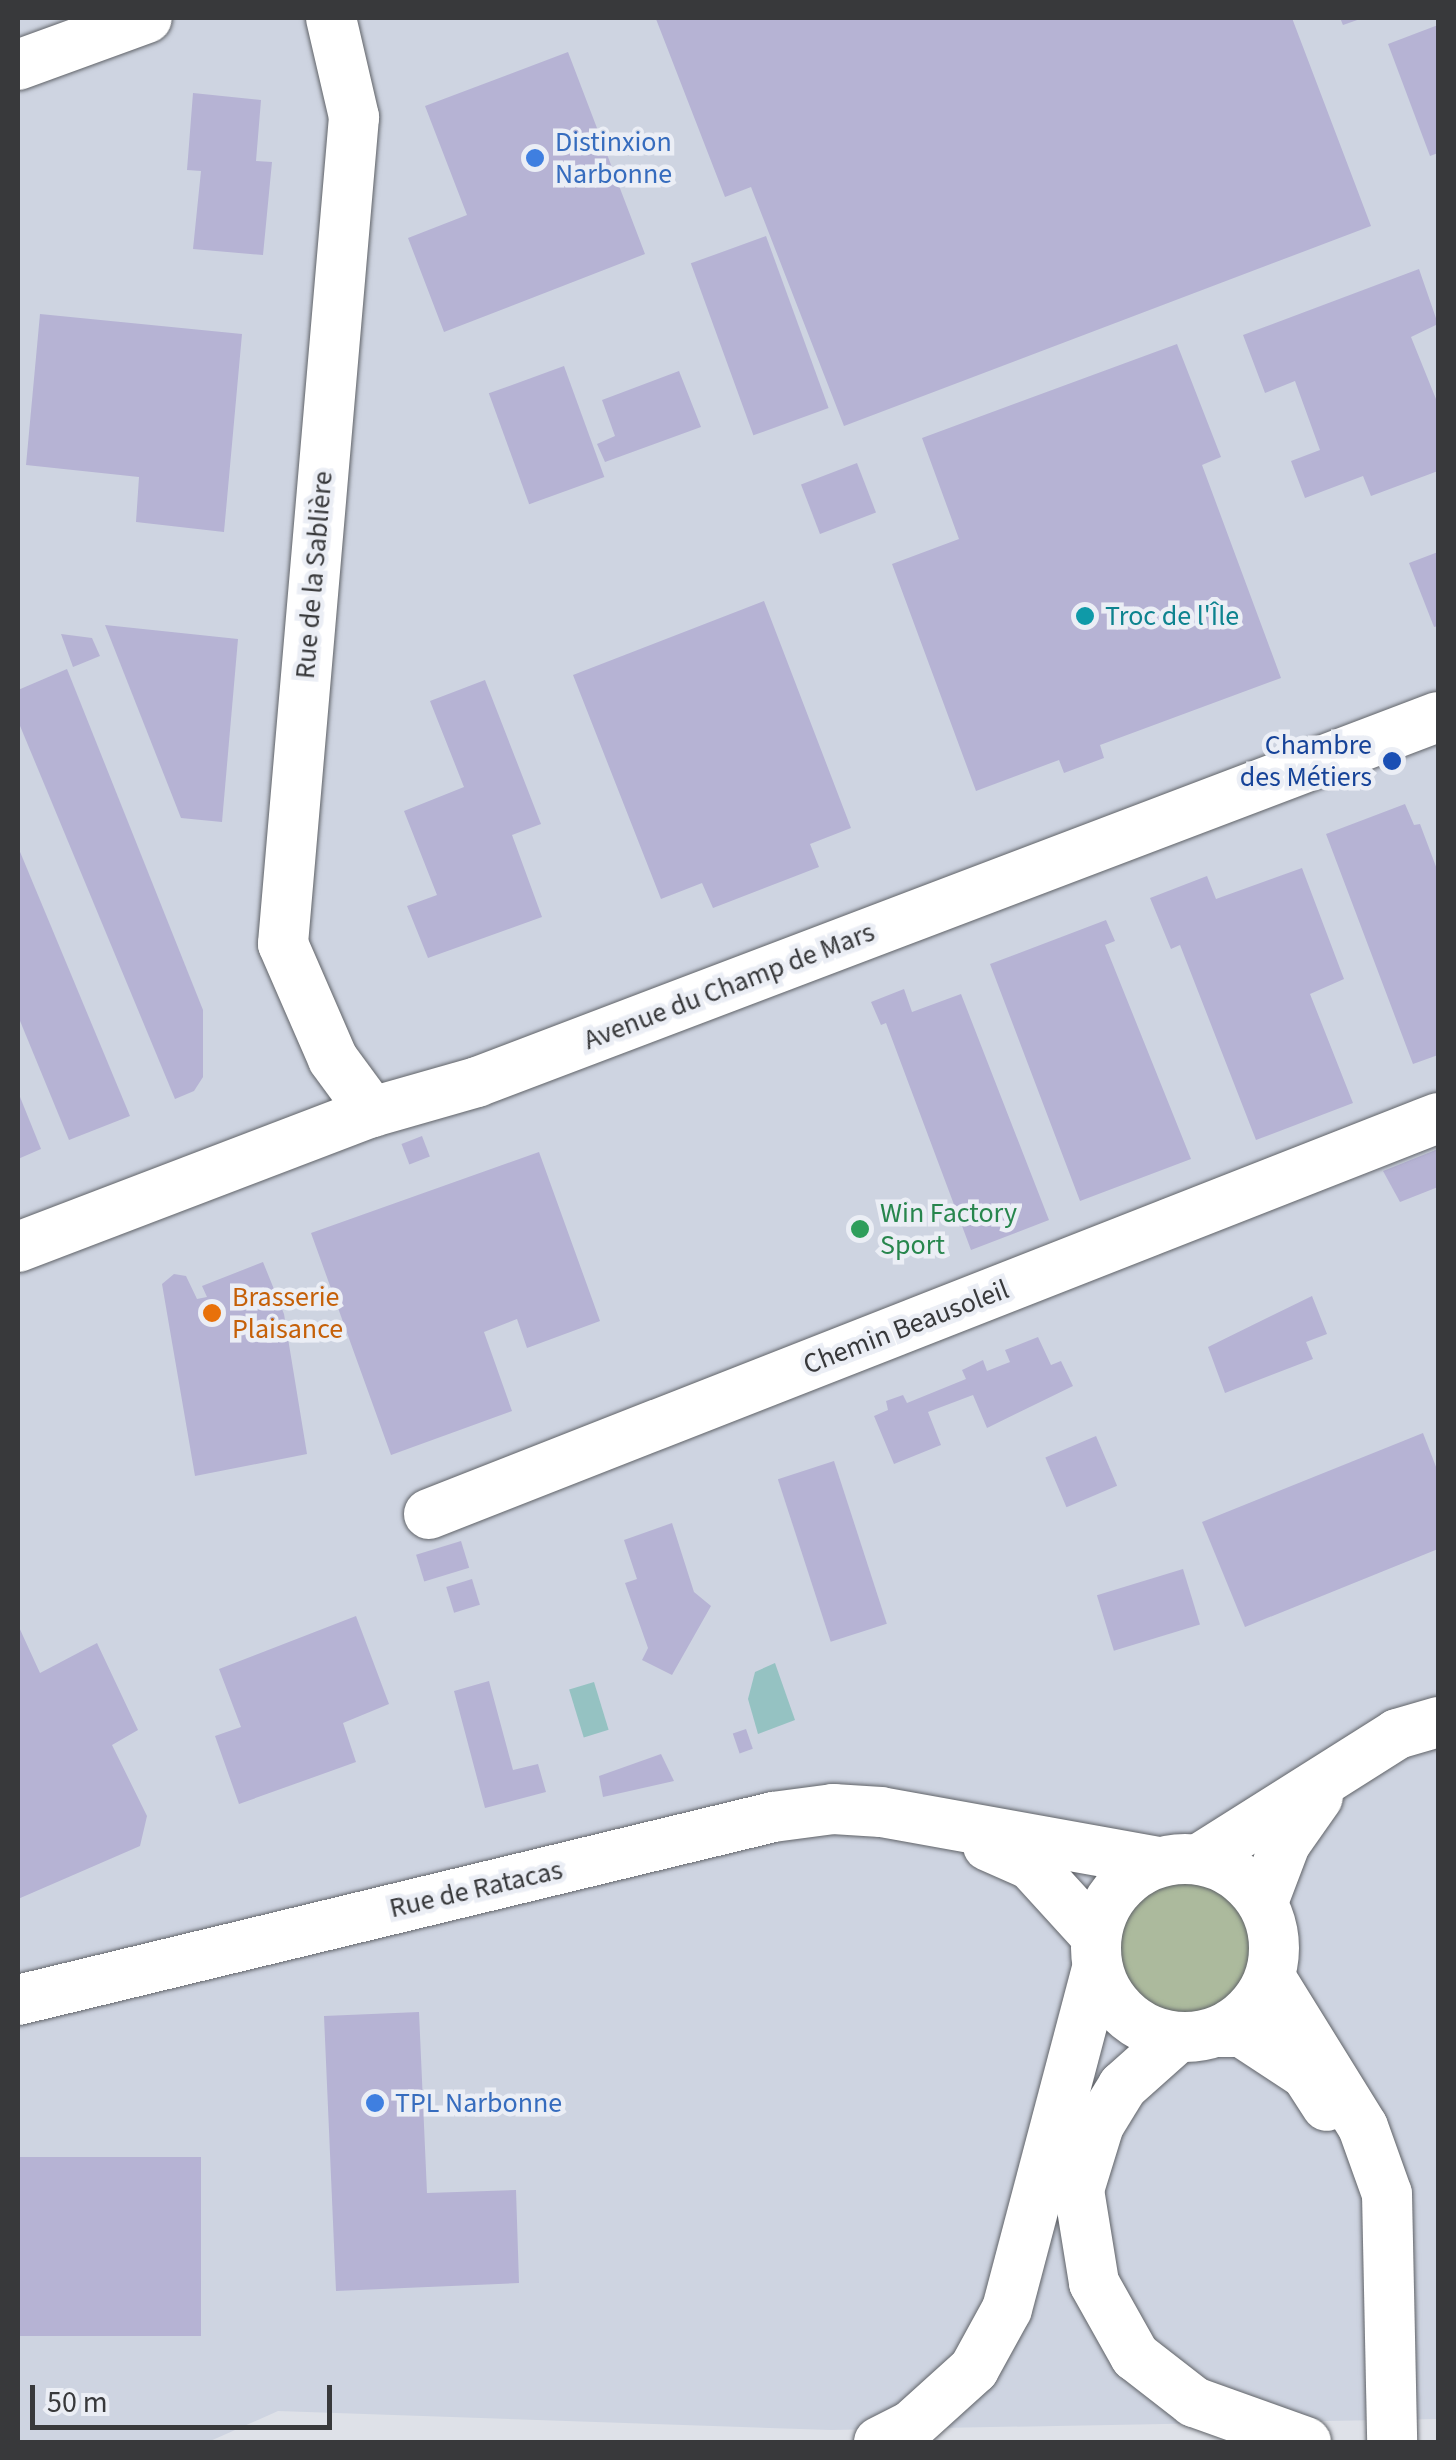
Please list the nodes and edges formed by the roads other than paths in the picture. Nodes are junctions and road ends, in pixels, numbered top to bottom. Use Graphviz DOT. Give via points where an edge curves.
graph roads {
  1 [pos="147,18"];
  2 [pos="331,18"];
  3 [pos="18,65"];
  4 [pos="1438,717"];
  5 [pos="372,1112"];
  6 [pos="1438,1118"];
  7 [pos="18,1247"];
  8 [pos="429,1514"];
  9 [pos="1438,1722"];
  10 [pos="1336,1772"];
  11 [pos="938,1823"];
  12 [pos="1180,1860"];
  13 [pos="1263,1902"];
  14 [pos="1096,1952"];
  15 [pos="1270,1977"];
  16 [pos="18,2000"];
  17 [pos="1198,2034"];
  18 [pos="1380,2422"];
  19 [pos="879,2442"];
  20 [pos="1306,2442"];
  1 -- 3 [label="street"];
  2 -- 5 [label="street, Rue de la Sablière" via="354,117 283,944 334,1059"];
  4 -- 5 [label="street, Avenue du Champ de Mars" via="477,1082"];
  5 -- 7 [label="street, Avenue du Champ de Mars"];
  6 -- 8 [label="street, Chemin Beausoleil"];
  9 -- 10 [label="street" via="1397,1734"];
  10 -- 12 [label="street"];
  10 -- 13 [label="street" via="1285,1844"];
  11 -- 12 [label="street, Rue de Ratacas"];
  11 -- 14 [label="street, Rue de Ratacas" via="1031,1865"];
  11 -- 16 [label="street, Rue de Ratacas" via="833,1809 773,1817"];
  12 -- 13 [label="street" via="1237,1873"];
  12 -- 14 [label="street" via="1107,1901"];
  13 -- 15 [label="street" via="1275,1952"];
  14 -- 17 [label="street" via="1111,2000 1132,2021"];
  14 -- 19 [label="street" via="1007,2308 974,2369 912,2426"];
  15 -- 17 [label="street" via="1252,2007"];
  15 -- 18 [label="street" via="1363,2127 1387,2194"];
  17 -- 18 [label="street" via="1242,2032 1306,2074 1348,2136 1363,2206"];
  17 -- 20 [label="street" via="1124,2086 1099,2125 1079,2190 1094,2282 1135,2356 1194,2402"];
}
